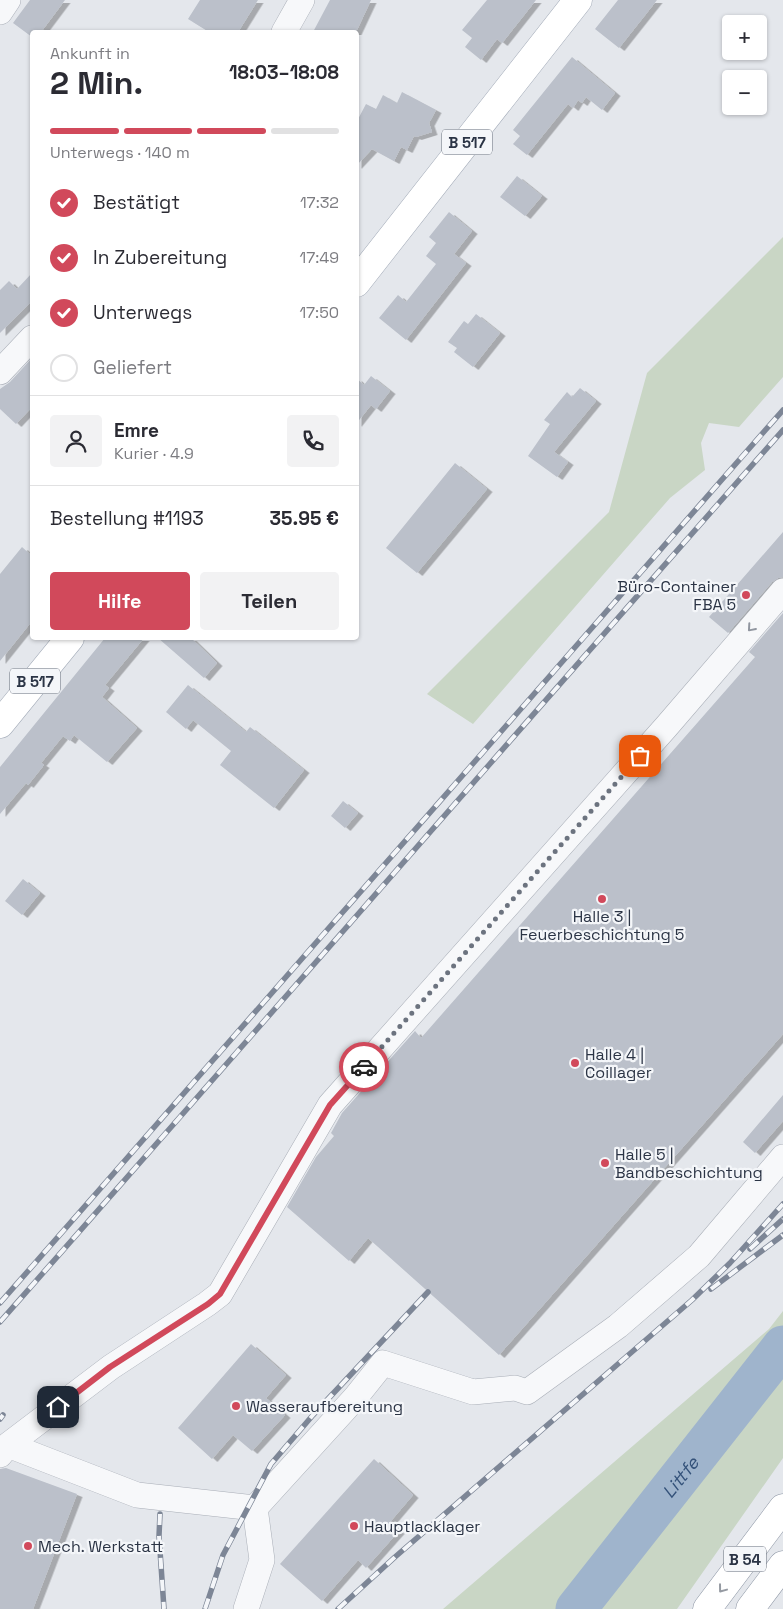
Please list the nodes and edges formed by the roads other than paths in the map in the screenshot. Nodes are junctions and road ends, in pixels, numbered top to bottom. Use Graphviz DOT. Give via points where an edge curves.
graph roads {
  1 [pos="8,0"];
  2 [pos="302,0"];
  3 [pos="578,0"];
  4 [pos="0,12"];
  5 [pos="285,30"];
  6 [pos="359,279"];
  7 [pos="30,340"];
  8 [pos="0,372"];
  9 [pos="783,591"];
  10 [pos="68,640"];
  11 [pos="0,724"];
  12 [pos="783,1157"];
  13 [pos="4,1450"];
  14 [pos="255,1508"];
  15 [pos="783,1508"];
  16 [pos="783,1565"];
  17 [pos="246,1609"];
  18 [pos="707,1609"];
  19 [pos="750,1609"];
  1 -- 4 [label="street"];
  2 -- 5 [label="street"];
  3 -- 6 [label="main road, B 517"];
  7 -- 8 [label="street"];
  9 -- 13 [label="street, one-way" via="330,1105 220,1294 110,1367"];
  10 -- 11 [label="main road, B 517"];
  12 -- 14 [label="street" via="699,1256 618,1326 527,1392 515,1388 473,1392 384,1363"];
  13 -- 14 [label="street" via="137,1495"];
  14 -- 17 [label="street" via="262,1560"];
  15 -- 18 [label="main road, B 54, one-way"];
  16 -- 19 [label="main road, B 54"];
}
